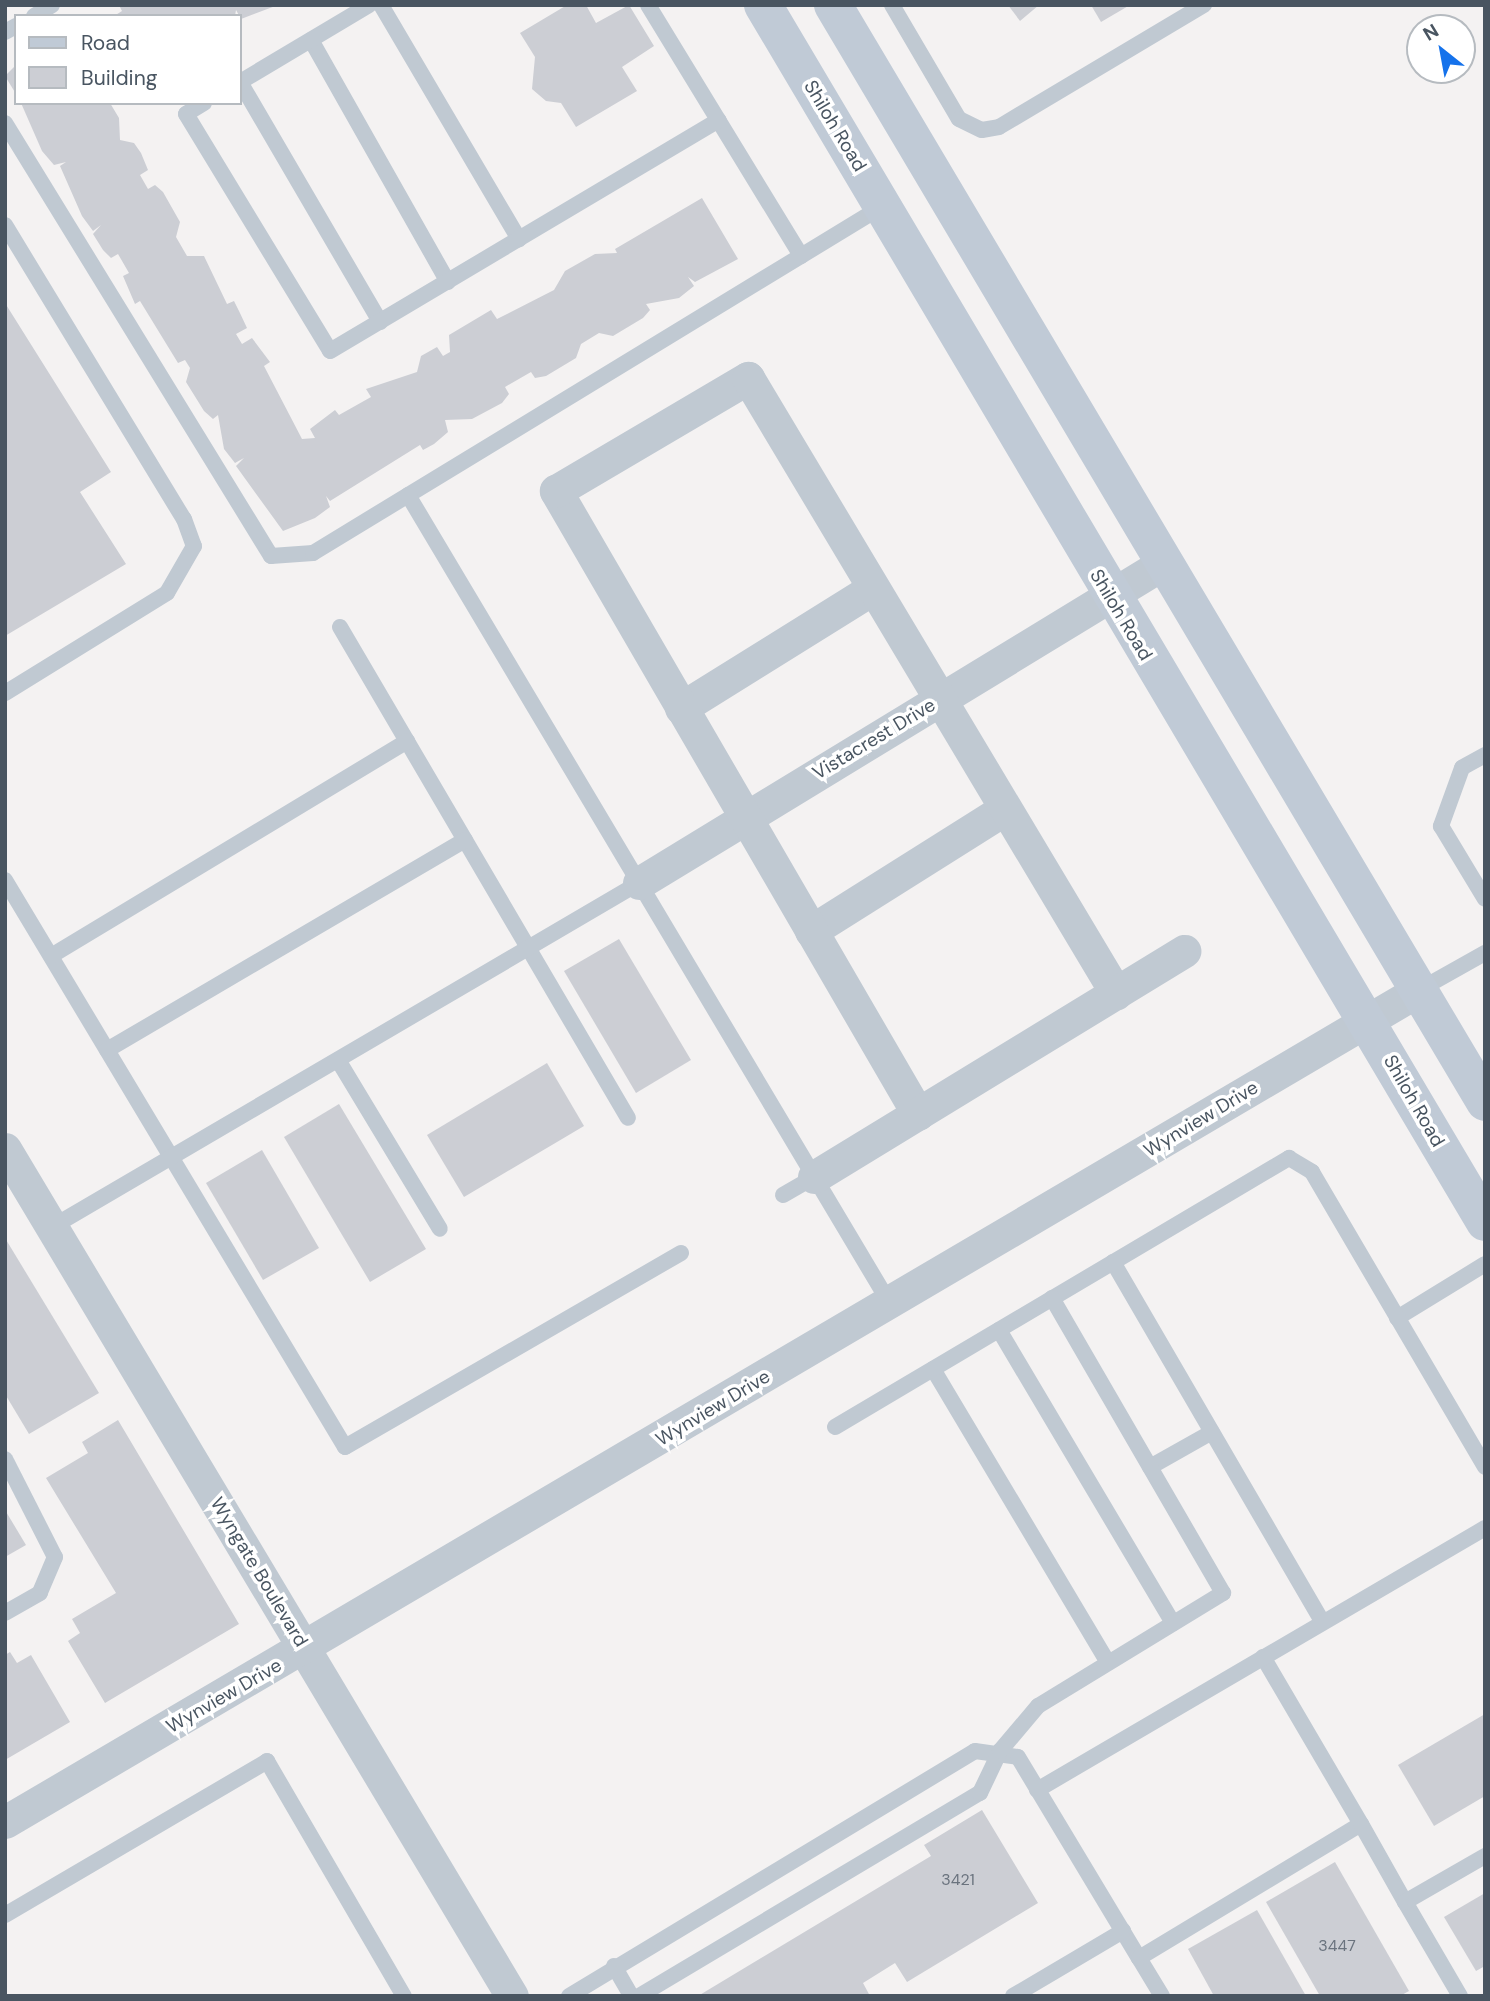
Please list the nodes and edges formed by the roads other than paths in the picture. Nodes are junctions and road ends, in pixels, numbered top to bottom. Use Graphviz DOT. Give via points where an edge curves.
graph roads {
  1 [pos="369,5"];
  2 [pos="381,5"];
  3 [pos="648,5"];
  4 [pos="764,5"];
  5 [pos="833,5"];
  6 [pos="892,5"];
  7 [pos="1204,5"];
  8 [pos="311,40"];
  9 [pos="242,81"];
  10 [pos="242,85"];
  11 [pos="201,105"];
  12 [pos="719,120"];
  13 [pos="5,123"];
  14 [pos="935,176"];
  15 [pos="883,206"];
  16 [pos="5,225"];
  17 [pos="519,239"];
  18 [pos="801,256"];
  19 [pos="448,282"];
  20 [pos="380,321"];
  21 [pos="408,495"];
  22 [pos="1164,563"];
  23 [pos="872,589"];
  24 [pos="1109,596"];
  25 [pos="340,627"];
  26 [pos="5,693"];
  27 [pos="937,701"];
  28 [pos="681,708"];
  29 [pos="407,741"];
  30 [pos="1485,755"];
  31 [pos="1003,810"];
  32 [pos="745,818"];
  33 [pos="465,840"];
  34 [pos="5,880"];
  35 [pos="639,883"];
  36 [pos="1485,900"];
  37 [pos="811,931"];
  38 [pos="528,948"];
  39 [pos="1184,951"];
  40 [pos="1485,953"];
  41 [pos="51,956"];
  42 [pos="1419,990"];
  43 [pos="1116,993"];
  44 [pos="1367,1022"];
  45 [pos="107,1050"];
  46 [pos="338,1060"];
  47 [pos="1485,1102"];
  48 [pos="918,1114"];
  49 [pos="628,1118"];
  50 [pos="5,1149"];
  51 [pos="172,1157"];
  52 [pos="814,1177"];
  53 [pos="783,1195"];
  54 [pos="1485,1222"];
  55 [pos="52,1227"];
  56 [pos="440,1229"];
  57 [pos="681,1253"];
  58 [pos="1113,1262"];
  59 [pos="1485,1264"];
  60 [pos="1052,1298"];
  61 [pos="890,1304"];
  62 [pos="1397,1318"];
  63 [pos="999,1330"];
  64 [pos="933,1369"];
  65 [pos="835,1427"];
  66 [pos="1212,1432"];
  67 [pos="5,1459"];
  68 [pos="1150,1467"];
  69 [pos="1485,1468"];
  70 [pos="1485,1528"];
  71 [pos="5,1613"];
  72 [pos="1322,1621"];
  73 [pos="1173,1623"];
  74 [pos="305,1649"];
  75 [pos="1263,1657"];
  76 [pos="1107,1661"];
  77 [pos="1000,1751"];
  78 [pos="1037,1790"];
  79 [pos="5,1822"];
  80 [pos="1361,1824"];
  81 [pos="1485,1856"];
  82 [pos="1405,1902"];
  83 [pos="5,1916"];
  84 [pos="1123,1931"];
  85 [pos="1139,1958"];
  86 [pos="614,1966"];
  87 [pos="404,1996"];
  88 [pos="512,1996"];
  89 [pos="569,1996"];
  90 [pos="631,1996"];
  91 [pos="639,1996"];
  92 [pos="1013,1996"];
  93 [pos="1161,1996"];
  94 [pos="1460,1996"];
  1 -- 8 [label="lane"];
  2 -- 17 [label="lane"];
  3 -- 12 [label="lane"];
  4 -- 15 [label="main road, Shiloh Road"];
  5 -- 14 [label="main road"];
  6 -- 7 [label="lane" via="959,119 982,130 999,127"];
  8 -- 9 [label="lane"];
  8 -- 19 [label="lane"];
  10 -- 20 [label="lane"];
  11 -- 20 [label="lane" via="186,114 330,351"];
  12 -- 17 [label="lane"];
  12 -- 18 [label="lane"];
  13 -- 21 [label="lane" via="271,556 313,554"];
  14 -- 15 [label="main road"];
  14 -- 22 [label="main road"];
  15 -- 18 [label="lane"];
  15 -- 24 [label="main road, Shiloh Road"];
  16 -- 26 [label="lane" via="184,519 194,546 167,593"];
  17 -- 19 [label="lane"];
  18 -- 21 [label="lane"];
  19 -- 20 [label="lane"];
  21 -- 35 [label="lane"];
  22 -- 24 [label="street, Vistacrest Drive"];
  22 -- 42 [label="main road"];
  23 -- 27 [label="street"];
  23 -- 28 [label="street"];
  23 -- 28 [label="street" via="748,378 556,491"];
  24 -- 27 [label="street, Vistacrest Drive"];
  24 -- 44 [label="main road, Shiloh Road"];
  25 -- 29 [label="lane"];
  27 -- 31 [label="street"];
  27 -- 32 [label="street, Vistacrest Drive"];
  28 -- 32 [label="street"];
  29 -- 33 [label="lane"];
  29 -- 41 [label="lane"];
  30 -- 36 [label="lane" via="1462,768 1441,826"];
  31 -- 37 [label="street"];
  31 -- 43 [label="street"];
  32 -- 35 [label="street, Vistacrest Drive"];
  32 -- 37 [label="street"];
  33 -- 38 [label="lane"];
  33 -- 45 [label="lane"];
  34 -- 41 [label="lane"];
  35 -- 38 [label="lane"];
  35 -- 52 [label="lane"];
  37 -- 48 [label="street"];
  38 -- 46 [label="lane"];
  38 -- 49 [label="lane"];
  39 -- 43 [label="street"];
  40 -- 42 [label="lane"];
  41 -- 45 [label="lane"];
  42 -- 44 [label="street, Wynview Drive"];
  42 -- 47 [label="main road"];
  43 -- 48 [label="street"];
  44 -- 54 [label="main road, Shiloh Road"];
  44 -- 61 [label="street, Wynview Drive"];
  45 -- 51 [label="lane"];
  46 -- 51 [label="lane"];
  46 -- 56 [label="lane"];
  48 -- 52 [label="street"];
  50 -- 55 [label="street, Wyngate Boulevard"];
  51 -- 55 [label="lane"];
  51 -- 57 [label="lane" via="345,1447"];
  52 -- 53 [label="lane"];
  52 -- 61 [label="lane"];
  55 -- 74 [label="street, Wyngate Boulevard"];
  58 -- 60 [label="lane"];
  58 -- 62 [label="lane" via="1289,1158 1312,1172"];
  58 -- 66 [label="lane"];
  59 -- 62 [label="lane"];
  60 -- 63 [label="lane"];
  60 -- 68 [label="lane"];
  61 -- 74 [label="street, Wynview Drive"];
  62 -- 69 [label="lane"];
  63 -- 64 [label="lane"];
  63 -- 73 [label="lane"];
  64 -- 65 [label="lane"];
  64 -- 76 [label="lane"];
  66 -- 68 [label="lane"];
  66 -- 72 [label="lane"];
  67 -- 71 [label="lane" via="55,1557 40,1593"];
  68 -- 73 [label="lane" via="1223,1593"];
  70 -- 72 [label="lane"];
  72 -- 75 [label="lane"];
  73 -- 76 [label="lane"];
  74 -- 79 [label="street, Wynview Drive"];
  74 -- 88 [label="street, Wyngate Boulevard"];
  75 -- 78 [label="lane"];
  75 -- 80 [label="lane"];
  76 -- 77 [label="lane" via="1038,1706"];
  77 -- 78 [label="lane" via="1017,1757"];
  77 -- 86 [label="lane" via="975,1751"];
  77 -- 91 [label="lane" via="980,1793"];
  78 -- 84 [label="lane"];
  80 -- 82 [label="lane"];
  80 -- 85 [label="lane"];
  81 -- 82 [label="lane"];
  82 -- 94 [label="lane"];
  83 -- 87 [label="lane" via="267,1761"];
  84 -- 85 [label="lane"];
  84 -- 92 [label="lane"];
  85 -- 93 [label="lane"];
  86 -- 89 [label="lane"];
  86 -- 90 [label="lane"];
}
